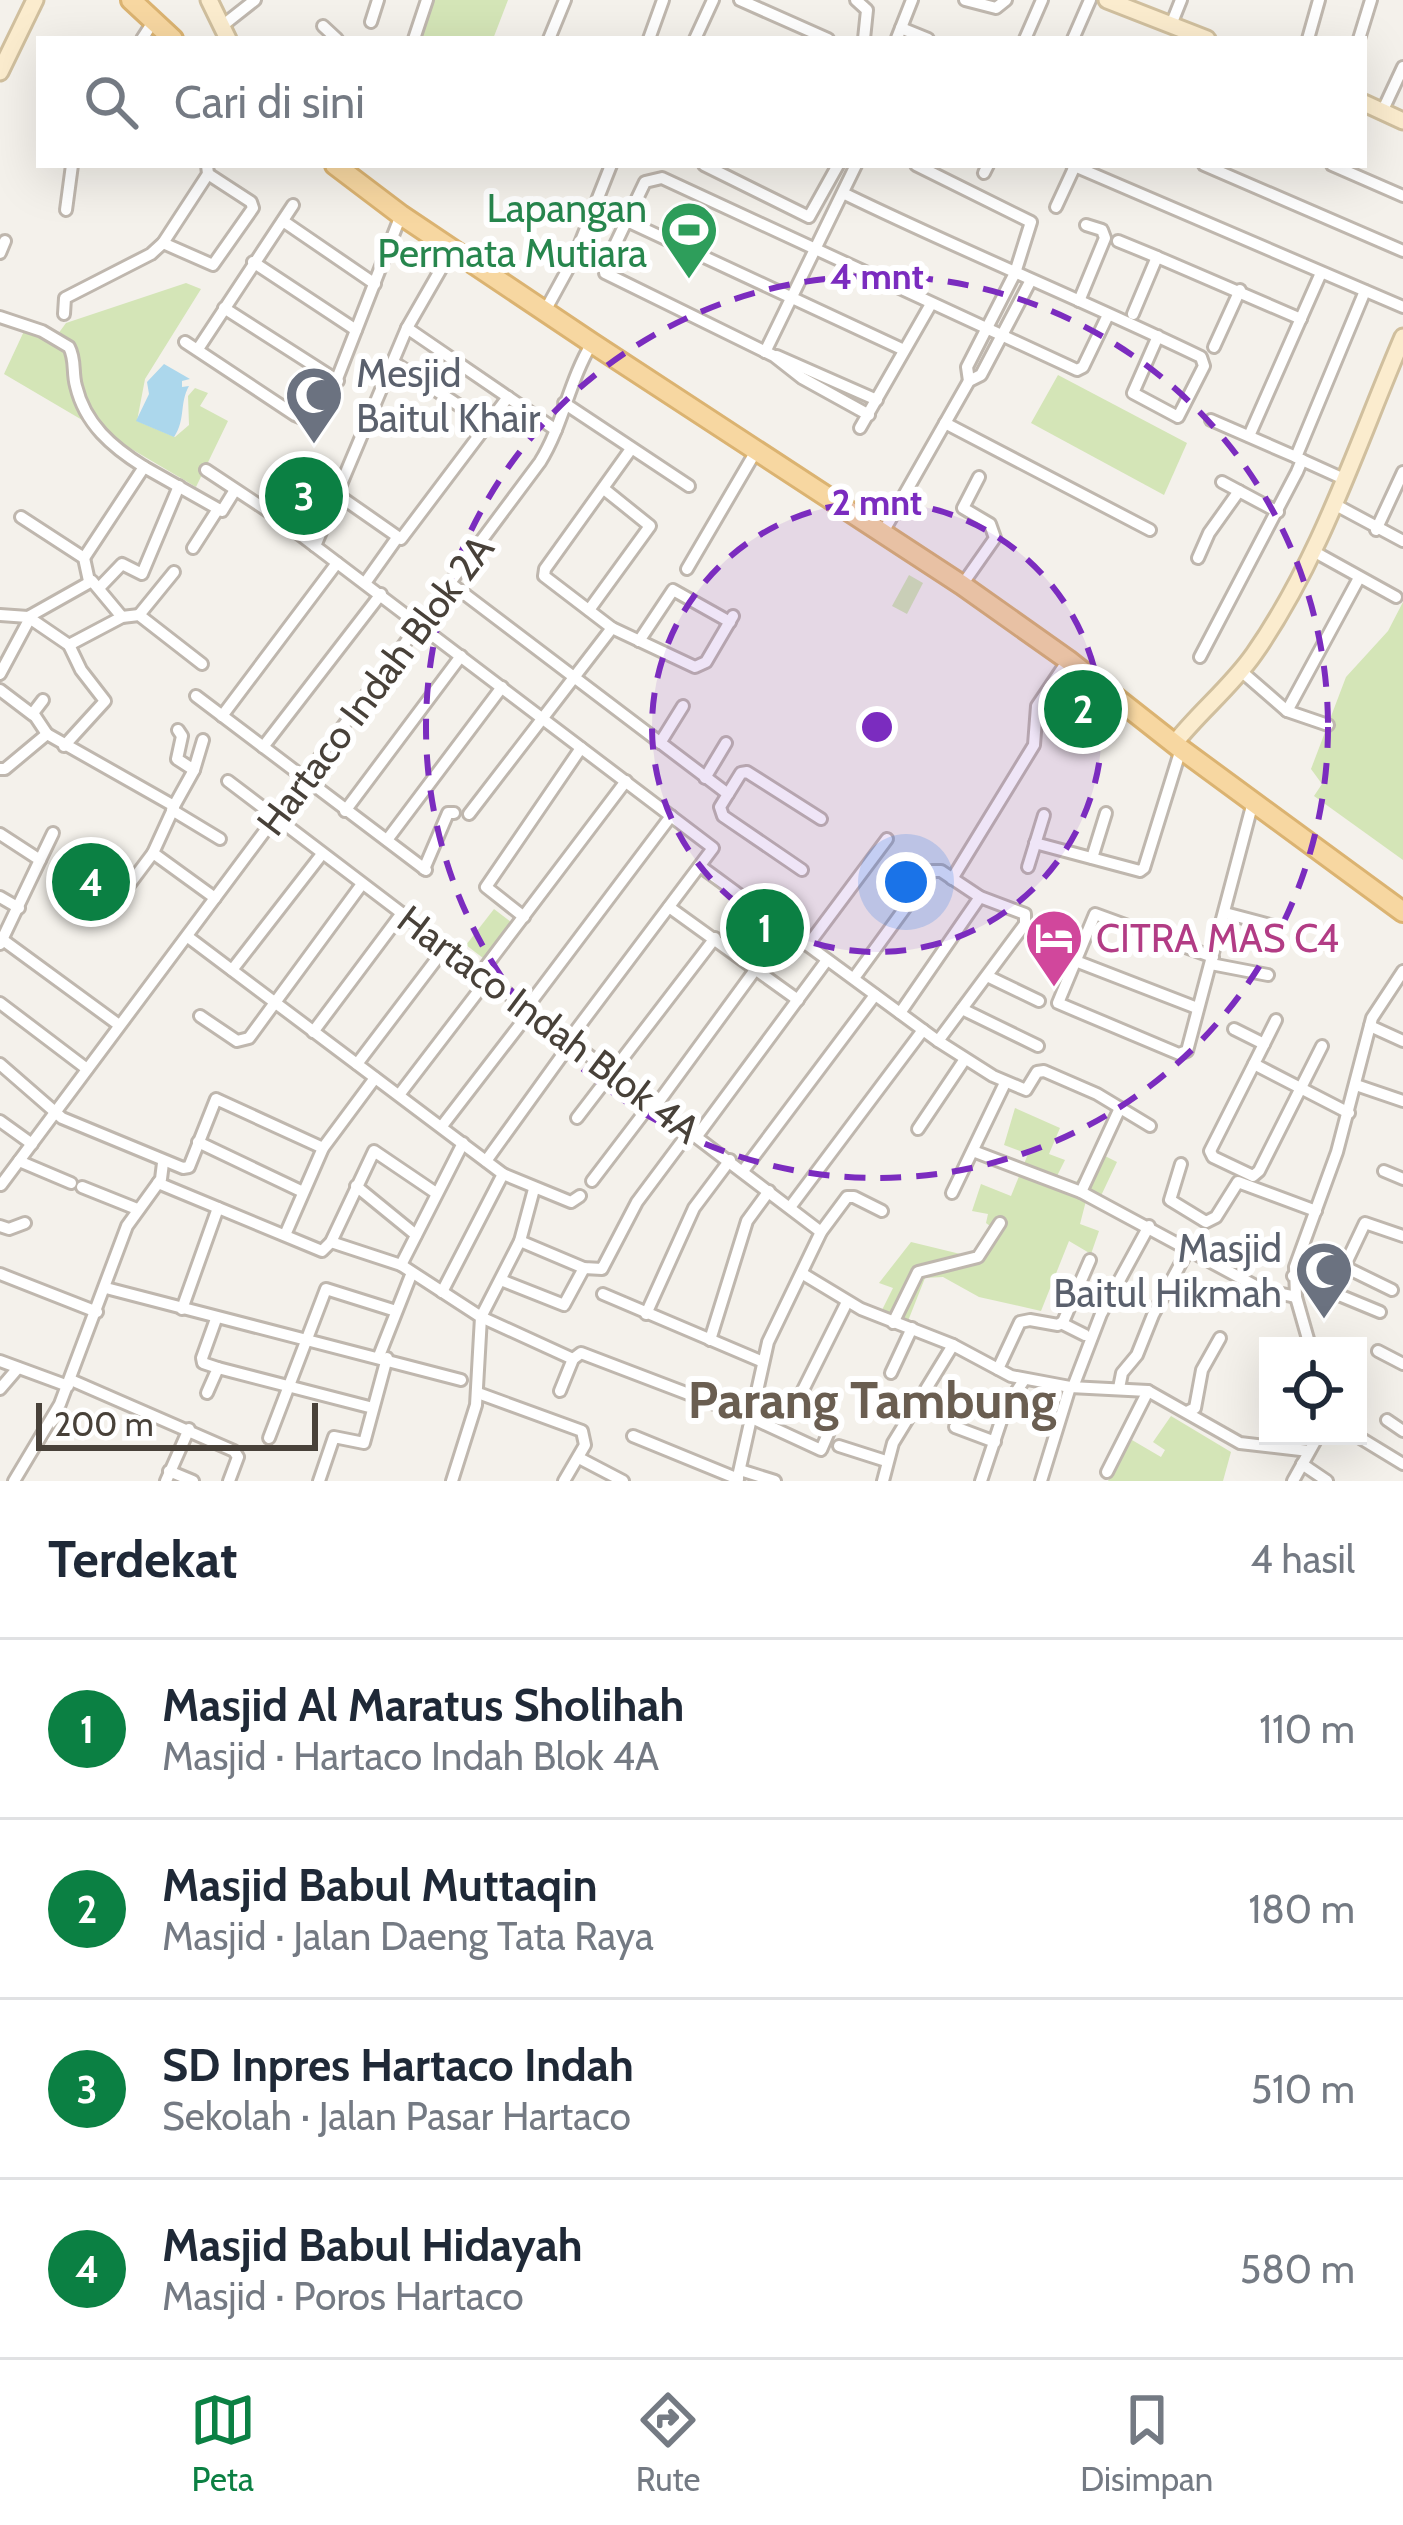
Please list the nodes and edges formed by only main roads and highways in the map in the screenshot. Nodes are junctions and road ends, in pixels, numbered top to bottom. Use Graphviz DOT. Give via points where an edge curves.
graph roads {
  1 [pos="131,0"];
  2 [pos="169,36"];
  3 [pos="339,168"];
  4 [pos="1403,913"];
  1 -- 2 [label="main road"];
  3 -- 4 [label="main road" via="962,585"];
}
